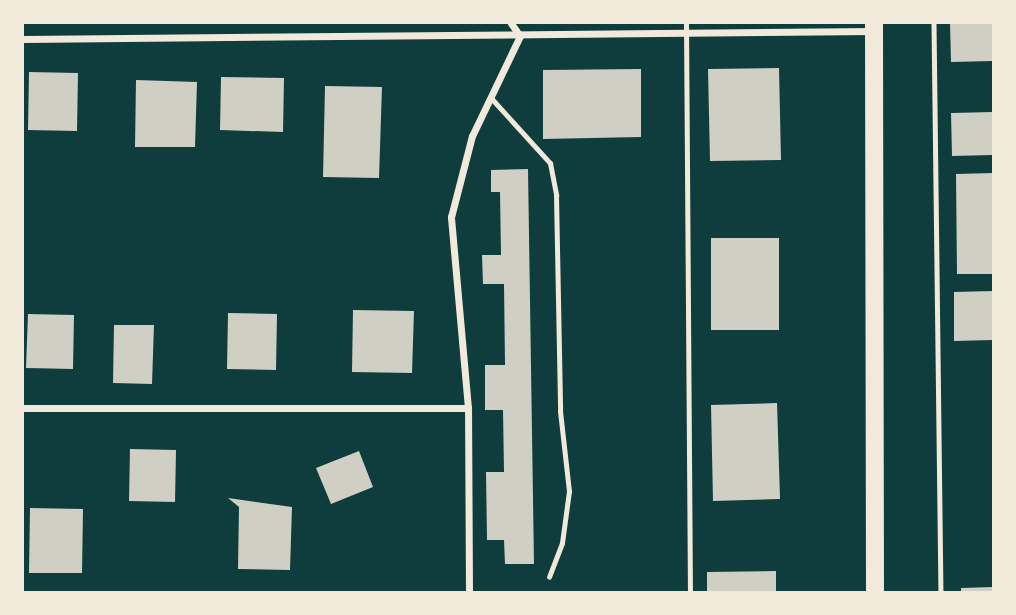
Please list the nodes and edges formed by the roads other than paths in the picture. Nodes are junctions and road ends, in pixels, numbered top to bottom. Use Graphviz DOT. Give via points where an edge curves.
graph roads {
  1 [pos="511,23"];
  2 [pos="686,27"];
  3 [pos="874,27"];
  4 [pos="520,36"];
  5 [pos="23,39"];
  6 [pos="491,98"];
  7 [pos="23,408"];
  8 [pos="468,408"];
  9 [pos="549,577"];
  10 [pos="469,592"];
  11 [pos="690,592"];
  12 [pos="875,592"];
  1 -- 4 [label="street"];
  2 -- 3 [label="street"];
  2 -- 4 [label="street"];
  2 -- 11 [label="lane"];
  3 -- 12 [label="main road"];
  4 -- 5 [label="street"];
  4 -- 6 [label="street"];
  6 -- 8 [label="street" via="472,136 452,217"];
  6 -- 9 [label="lane" via="550,163 556,195 569,491 562,543"];
  7 -- 8 [label="street"];
  8 -- 10 [label="street"];
}
